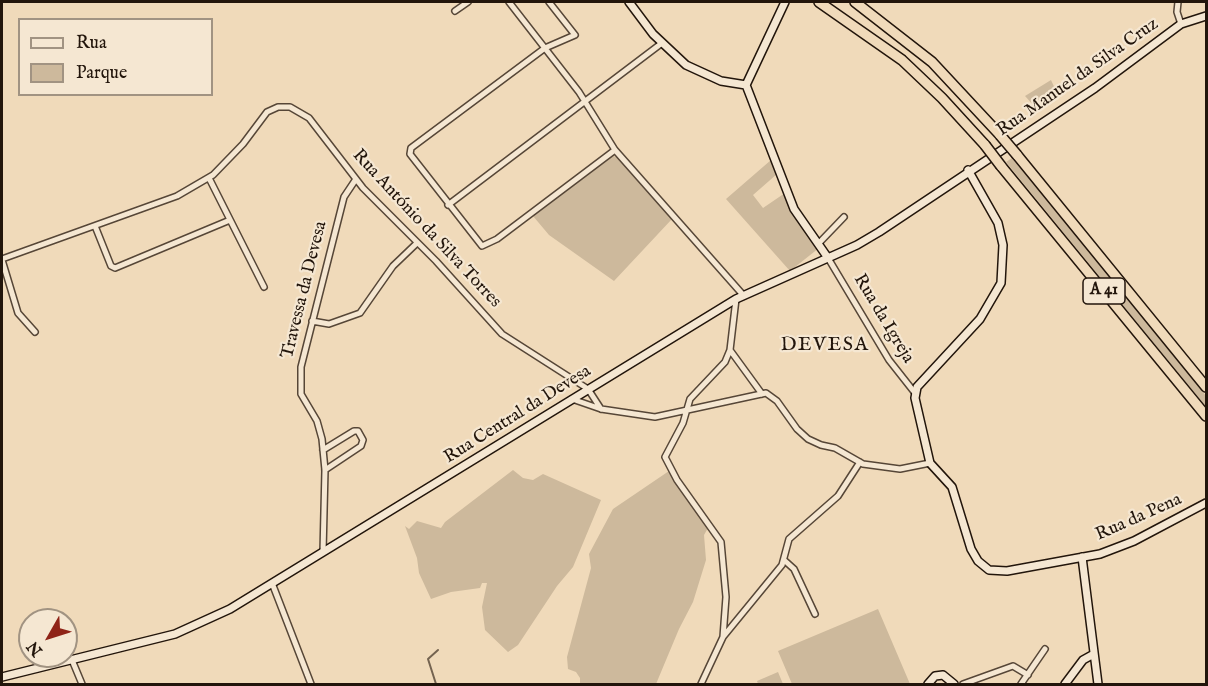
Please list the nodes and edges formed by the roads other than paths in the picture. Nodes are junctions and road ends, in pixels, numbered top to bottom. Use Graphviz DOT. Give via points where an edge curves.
graph roads {
  1 [pos="468,2"];
  2 [pos="509,2"];
  3 [pos="549,2"];
  4 [pos="629,2"];
  5 [pos="785,2"];
  6 [pos="819,2"];
  7 [pos="855,2"];
  8 [pos="1178,2"];
  9 [pos="455,11"];
  10 [pos="1206,16"];
  11 [pos="1181,24"];
  12 [pos="662,43"];
  13 [pos="545,48"];
  14 [pos="746,85"];
  15 [pos="585,101"];
  16 [pos="615,150"];
  17 [pos="968,170"];
  18 [pos="209,178"];
  19 [pos="356,179"];
  20 [pos="448,205"];
  21 [pos="844,217"];
  22 [pos="230,220"];
  23 [pos="95,226"];
  24 [pos="820,242"];
  25 [pos="417,243"];
  26 [pos="828,258"];
  27 [pos="2,260"];
  28 [pos="264,287"];
  29 [pos="744,296"];
  30 [pos="736,299"];
  31 [pos="312,321"];
  32 [pos="35,332"];
  33 [pos="730,350"];
  34 [pos="1206,387"];
  35 [pos="588,389"];
  36 [pos="915,393"];
  37 [pos="762,394"];
  38 [pos="572,399"];
  39 [pos="600,409"];
  40 [pos="684,412"];
  41 [pos="1206,416"];
  42 [pos="323,450"];
  43 [pos="860,462"];
  44 [pos="930,464"];
  45 [pos="325,470"];
  46 [pos="1206,503"];
  47 [pos="323,552"];
  48 [pos="1082,557"];
  49 [pos="784,561"];
  50 [pos="272,583"];
  51 [pos="815,614"];
  52 [pos="723,637"];
  53 [pos="1045,649"];
  54 [pos="1092,655"];
  55 [pos="78,658"];
  56 [pos="39,668"];
  57 [pos="75,668"];
  58 [pos="1028,675"];
  59 [pos="2,677"];
  60 [pos="82,684"];
  61 [pos="311,684"];
  62 [pos="701,684"];
  63 [pos="928,684"];
  64 [pos="954,684"];
  65 [pos="963,684"];
  66 [pos="1021,684"];
  67 [pos="1065,684"];
  68 [pos="1098,684"];
  1 -- 9 [label="street"];
  2 -- 13 [label="street"];
  3 -- 13 [label="street" via="575,35"];
  4 -- 12 [label="main road"];
  5 -- 14 [label="main road"];
  6 -- 41 [label="highway, A 41, bridge" via="866,32 950,106"];
  7 -- 34 [label="highway, A 41, bridge" via="932,62 1000,135"];
  8 -- 11 [label="street"];
  10 -- 11 [label="main road, Rua Manuel da Silva Cruz"];
  11 -- 17 [label="main road, Rua Manuel da Silva Cruz" via="1095,88"];
  12 -- 14 [label="main road" via="700,73"];
  12 -- 15 [label="street"];
  13 -- 15 [label="street"];
  13 -- 20 [label="street" via="411,148 412,158"];
  14 -- 24 [label="main road" via="794,209"];
  15 -- 16 [label="street"];
  15 -- 20 [label="street"];
  16 -- 20 [label="street" via="487,245 478,244"];
  16 -- 29 [label="street"];
  17 -- 26 [label="main road, Rua Central da Devesa" via="879,232"];
  17 -- 36 [label="main road" via="998,223 1003,245 1001,283 980,319"];
  18 -- 19 [label="street, Rua António da Silva Torres" via="267,112 290,107 309,118"];
  18 -- 22 [label="street"];
  18 -- 23 [label="street, Rua António da Silva Torres" via="177,195"];
  19 -- 25 [label="street, Rua António da Silva Torres"];
  19 -- 31 [label="street, Travessa da Devesa" via="344,197"];
  21 -- 24 [label="street"];
  22 -- 23 [label="street" via="115,268"];
  22 -- 28 [label="street"];
  23 -- 27 [label="street, Rua António da Silva Torres"];
  24 -- 26 [label="main road"];
  25 -- 31 [label="street" via="393,266 360,313 328,324"];
  25 -- 35 [label="street, Rua António da Silva Torres" via="502,334"];
  26 -- 29 [label="main road, Rua Central da Devesa"];
  26 -- 36 [label="street, Rua da Igreja" via="889,360"];
  27 -- 32 [label="street" via="18,313"];
  29 -- 30 [label="main road, Rua Central da Devesa"];
  30 -- 33 [label="street"];
  30 -- 35 [label="main road, Rua Central da Devesa"];
  31 -- 42 [label="street, Travessa da Devesa" via="301,367 301,394 317,421"];
  33 -- 37 [label="street"];
  33 -- 40 [label="street" via="718,372 690,399"];
  35 -- 38 [label="main road, Rua Central da Devesa"];
  35 -- 39 [label="street"];
  36 -- 44 [label="main road"];
  37 -- 40 [label="street"];
  37 -- 43 [label="street" via="772,396 808,439"];
  38 -- 39 [label="street"];
  38 -- 47 [label="main road, Rua Central da Devesa"];
  39 -- 40 [label="street" via="655,417"];
  40 -- 52 [label="street" via="683,423 665,457 721,542 726,597"];
  42 -- 45 [label="street, Travessa da Devesa"];
  42 -- 45 [label="street" via="354,431 363,440 361,446"];
  43 -- 44 [label="street" via="900,468"];
  43 -- 49 [label="street" via="838,496 789,539"];
  44 -- 48 [label="main road, Rua da Pena" via="952,487 971,549 989,570 1020,570"];
  45 -- 47 [label="street, Travessa da Devesa"];
  46 -- 48 [label="main road, Rua da Pena" via="1134,541"];
  47 -- 50 [label="main road, Rua Central da Devesa"];
  48 -- 54 [label="main road"];
  49 -- 51 [label="street" via="794,569"];
  49 -- 52 [label="street"];
  50 -- 55 [label="main road, Rua Central da Devesa" via="189,629"];
  50 -- 61 [label="street"];
  52 -- 62 [label="street"];
  53 -- 58 [label="street"];
  54 -- 67 [label="main road" via="1083,660"];
  54 -- 68 [label="main road"];
  56 -- 59 [label="main road, Rua Central da Devesa"];
  57 -- 60 [label="street"];
  58 -- 65 [label="street" via="1012,666"];
  58 -- 66 [label="street"];
  63 -- 64 [label="main road" via="935,676 943,675"];
}
